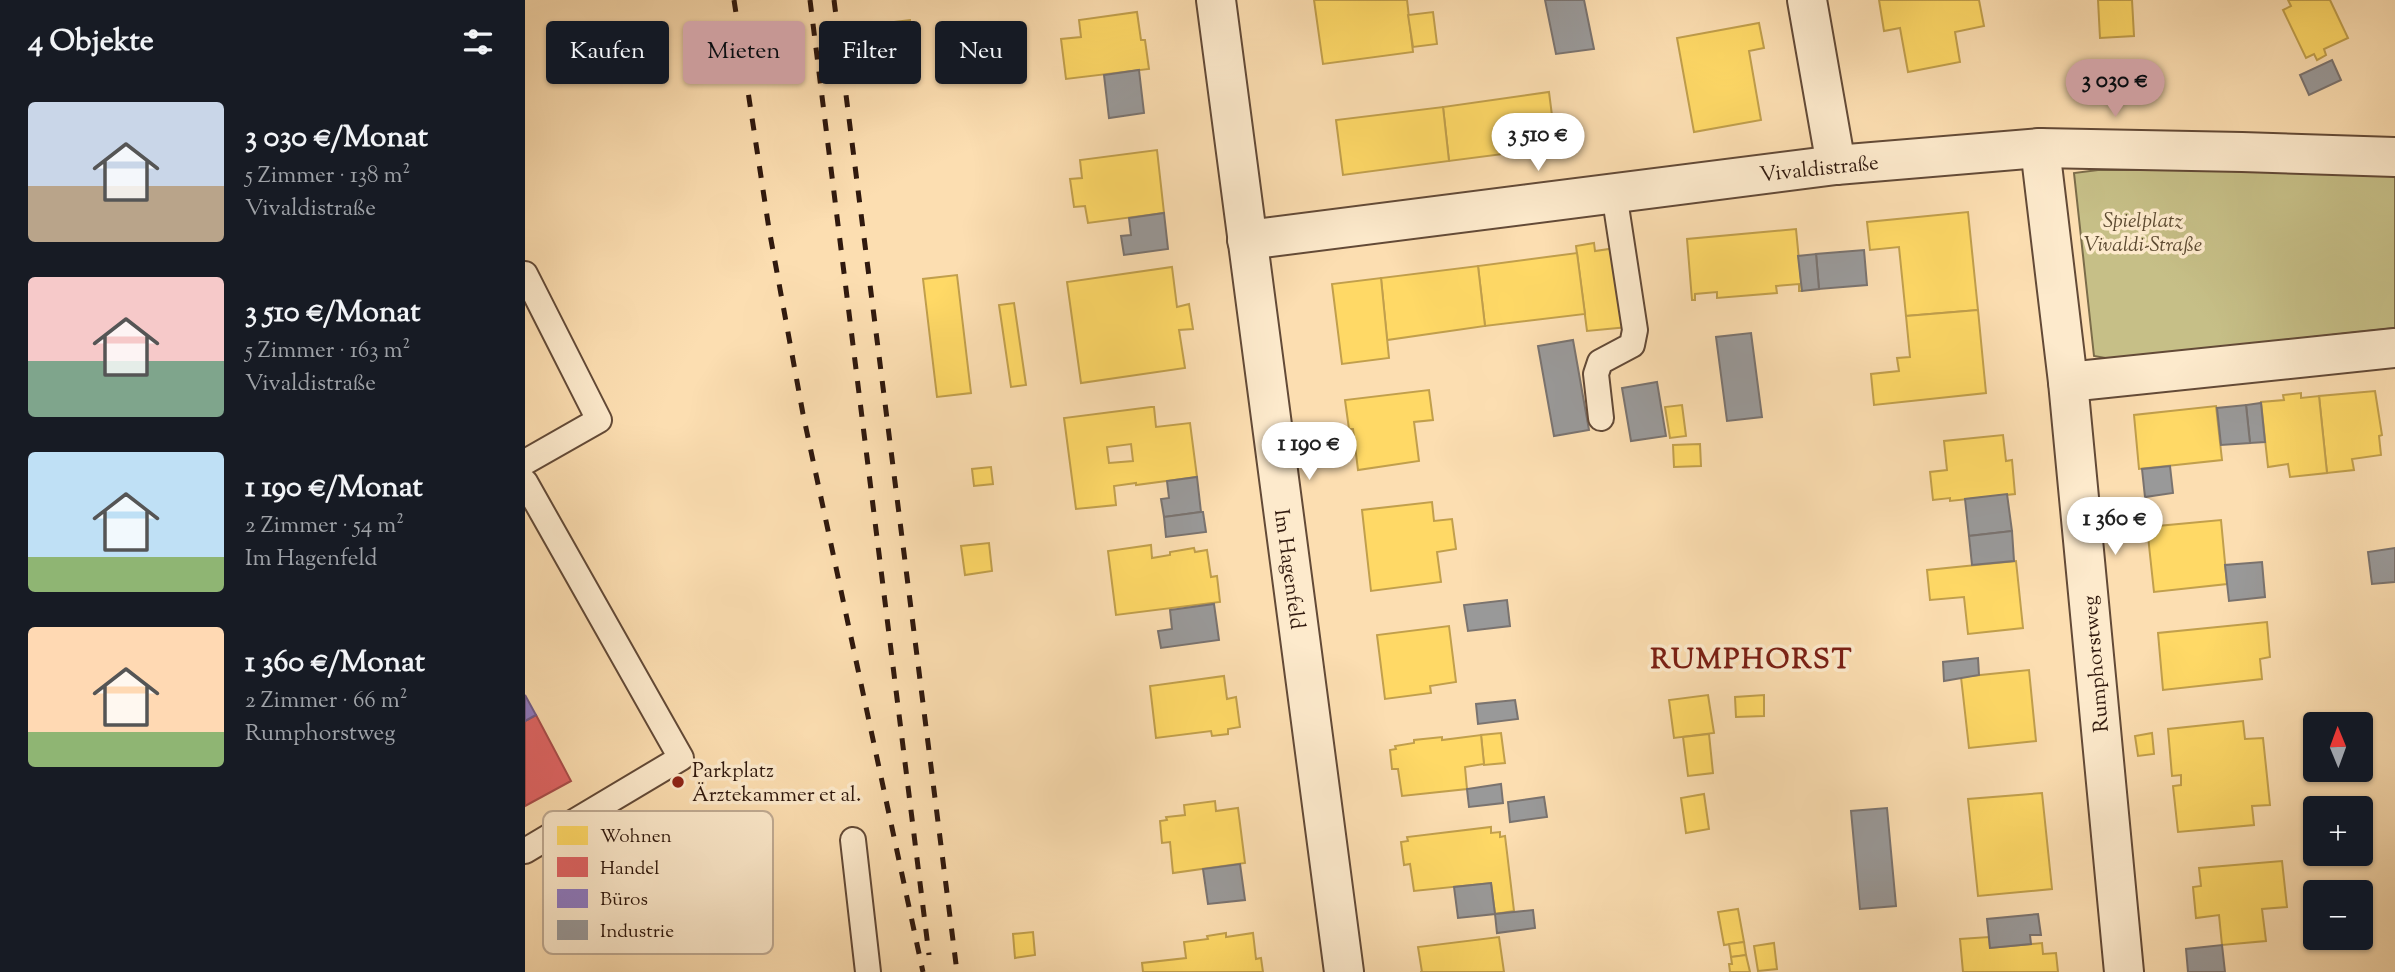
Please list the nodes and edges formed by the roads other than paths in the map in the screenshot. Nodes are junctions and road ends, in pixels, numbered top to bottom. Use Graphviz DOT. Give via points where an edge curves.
graph roads {
  1 [pos="1216,0"];
  2 [pos="1807,0"];
  3 [pos="2040,148"];
  4 [pos="2395,157"];
  5 [pos="1836,165"];
  6 [pos="1614,193"];
  7 [pos="1247,240"];
  8 [pos="525,274"];
  9 [pos="2395,348"];
  10 [pos="2068,382"];
  11 [pos="1601,418"];
  12 [pos="525,462"];
  13 [pos="525,482"];
  14 [pos="592,811"];
  15 [pos="543,840"];
  16 [pos="853,840"];
  17 [pos="525,851"];
  18 [pos="867,972"];
  19 [pos="1344,972"];
  20 [pos="2124,972"];
  1 -- 7 [label="street, Im Hagenfeld"];
  2 -- 5 [label="street"];
  3 -- 4 [label="street, Vivaldistraße"];
  3 -- 5 [label="street, Vivaldistraße"];
  3 -- 10 [label="street, Rumphorstweg"];
  5 -- 6 [label="street, Vivaldistraße"];
  6 -- 7 [label="street, Vivaldistraße"];
  6 -- 11 [label="lane" via="1635,330 1632,345 1600,362 1596,374"];
  7 -- 19 [label="street, Im Hagenfeld"];
  8 -- 12 [label="lane" via="599,419"];
  9 -- 10 [label="street"];
  10 -- 20 [label="street, Rumphorstweg"];
  13 -- 14 [label="lane" via="681,758"];
  15 -- 17 [label="lane"];
  16 -- 18 [label="lane"];
}
